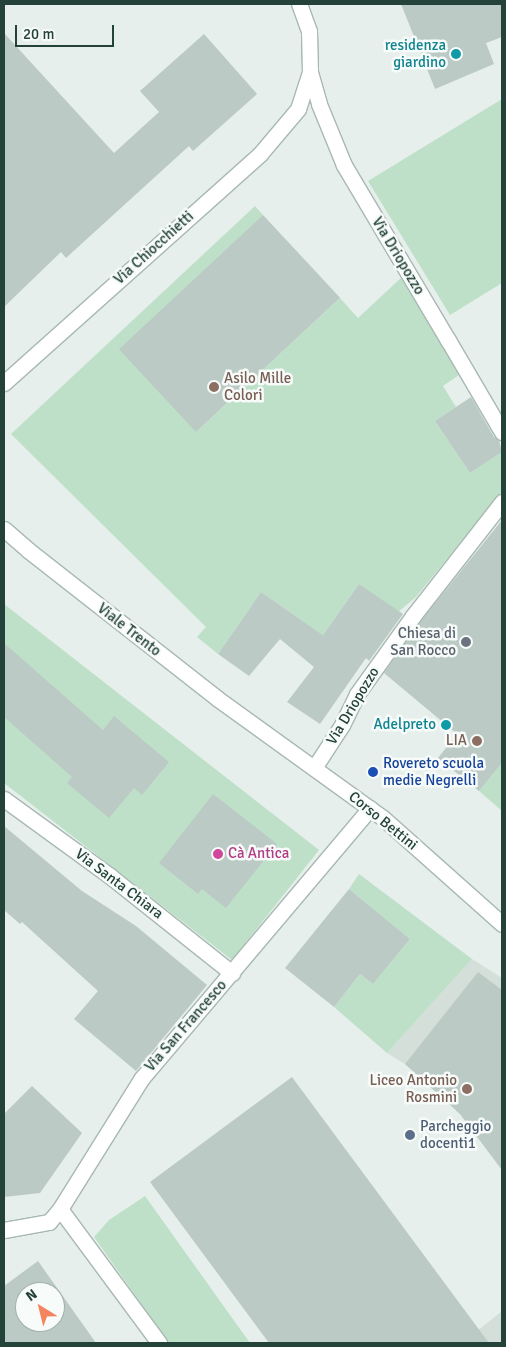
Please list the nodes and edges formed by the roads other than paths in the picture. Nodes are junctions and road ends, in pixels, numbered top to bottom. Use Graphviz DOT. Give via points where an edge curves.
graph roads {
  1 [pos="299,4"];
  2 [pos="310,72"];
  3 [pos="298,108"];
  4 [pos="4,382"];
  5 [pos="502,432"];
  6 [pos="502,502"];
  7 [pos="4,529"];
  8 [pos="256,727"];
  9 [pos="314,768"];
  10 [pos="4,799"];
  11 [pos="370,808"];
  12 [pos="502,924"];
  13 [pos="232,973"];
  14 [pos="60,1209"];
  15 [pos="4,1230"];
  16 [pos="159,1343"];
  1 -- 2 [label="street, Via Driopozzo" via="309,31"];
  2 -- 3 [label="street, Via Driopozzo"];
  2 -- 5 [label="street, Via Driopozzo" via="319,104 344,165"];
  3 -- 4 [label="street, Via Chiocchietti" via="260,154"];
  6 -- 9 [label="street, Via Driopozzo" via="357,694"];
  7 -- 8 [label="street, Viale Trento"];
  8 -- 9 [label="street, Corso Bettini"];
  9 -- 11 [label="street, Corso Bettini"];
  10 -- 13 [label="street, Via Santa Chiara" via="110,876"];
  11 -- 12 [label="street, Corso Bettini"];
  11 -- 13 [label="street, Via San Francesco"];
  13 -- 14 [label="street, Via San Francesco" via="142,1078"];
  14 -- 15 [label="street, Via San Francesco" via="49,1222"];
  14 -- 16 [label="street"];
}
